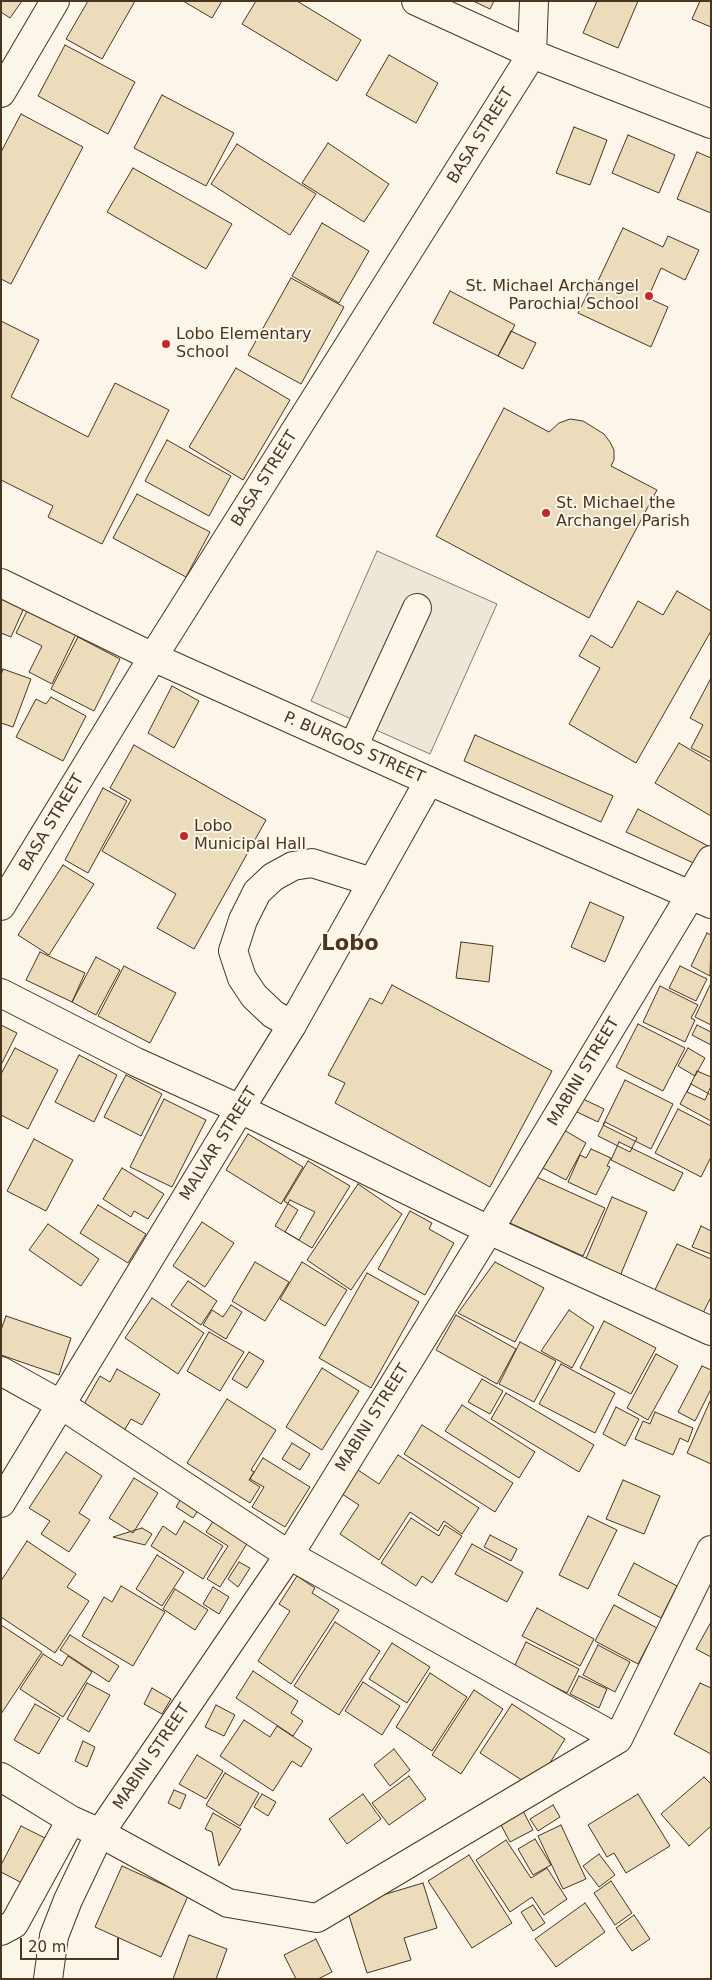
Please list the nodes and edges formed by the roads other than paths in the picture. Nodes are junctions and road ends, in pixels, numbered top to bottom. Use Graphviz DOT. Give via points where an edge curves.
graph roads {
  1 [pos="55,1"];
  2 [pos="416,1"];
  3 [pos="534,1"];
  4 [pos="532,54"];
  5 [pos="1,93"];
  6 [pos="711,124"];
  7 [pos="1,583"];
  8 [pos="417,608"];
  9 [pos="153,658"];
  10 [pos="353,747"];
  11 [pos="429,781"];
  12 [pos="711,860"];
  13 [pos="372,882"];
  14 [pos="700,900"];
  15 [pos="1,906"];
  16 [pos="1,993"];
  17 [pos="292,1025"];
  18 [pos="240,1109"];
  19 [pos="489,1230"];
  20 [pos="711,1330"];
  21 [pos="1,1371"];
  22 [pos="60,1404"];
  23 [pos="1,1503"];
  24 [pos="711,1550"];
  25 [pos="289,1555"];
  26 [pos="618,1739"];
  27 [pos="1,1777"];
  28 [pos="71,1820"];
  29 [pos="100,1833"];
  30 [pos="1,1931"];
  31 [pos="48,1979"];
  1 -- 5 [label="street"];
  2 -- 4 [label="street"];
  3 -- 4 [label="street"];
  4 -- 6 [label="street"];
  4 -- 9 [label="street, BASA STREET"];
  7 -- 9 [label="street, P. BURGOS STREET"];
  8 -- 10 [label="street"];
  9 -- 10 [label="street, P. BURGOS STREET"];
  9 -- 15 [label="street, BASA STREET"];
  10 -- 11 [label="street, P. BURGOS STREET"];
  11 -- 13 [label="street, MALVAR STREET"];
  11 -- 14 [label="street, P. BURGOS STREET"];
  12 -- 14 [label="street, MABINI STREET"];
  13 -- 17 [label="street, MALVAR STREET"];
  13 -- 17 [label="street" via="312,862 293,866 273,877 257,892 243,920 233,952 242,978 254,996 273,1014"];
  14 -- 19 [label="street, MABINI STREET"];
  16 -- 18 [label="street" via="136,1062"];
  17 -- 18 [label="street, MALVAR STREET"];
  18 -- 19 [label="street"];
  18 -- 22 [label="street, MALVAR STREET"];
  19 -- 20 [label="street"];
  19 -- 25 [label="street, MABINI STREET"];
  21 -- 22 [label="street"];
  22 -- 23 [label="street, MALVAR STREET"];
  22 -- 25 [label="street"];
  24 -- 26 [label="street"];
  25 -- 26 [label="street"];
  25 -- 29 [label="street, MABINI STREET"];
  26 -- 29 [label="street" via="317,1918 228,1903"];
  27 -- 28 [label="street"];
  28 -- 29 [label="street"];
  28 -- 30 [label="street" via="14,1924"];
  29 -- 31 [label="street, MABINI STREET" via="54,1936"];
}
